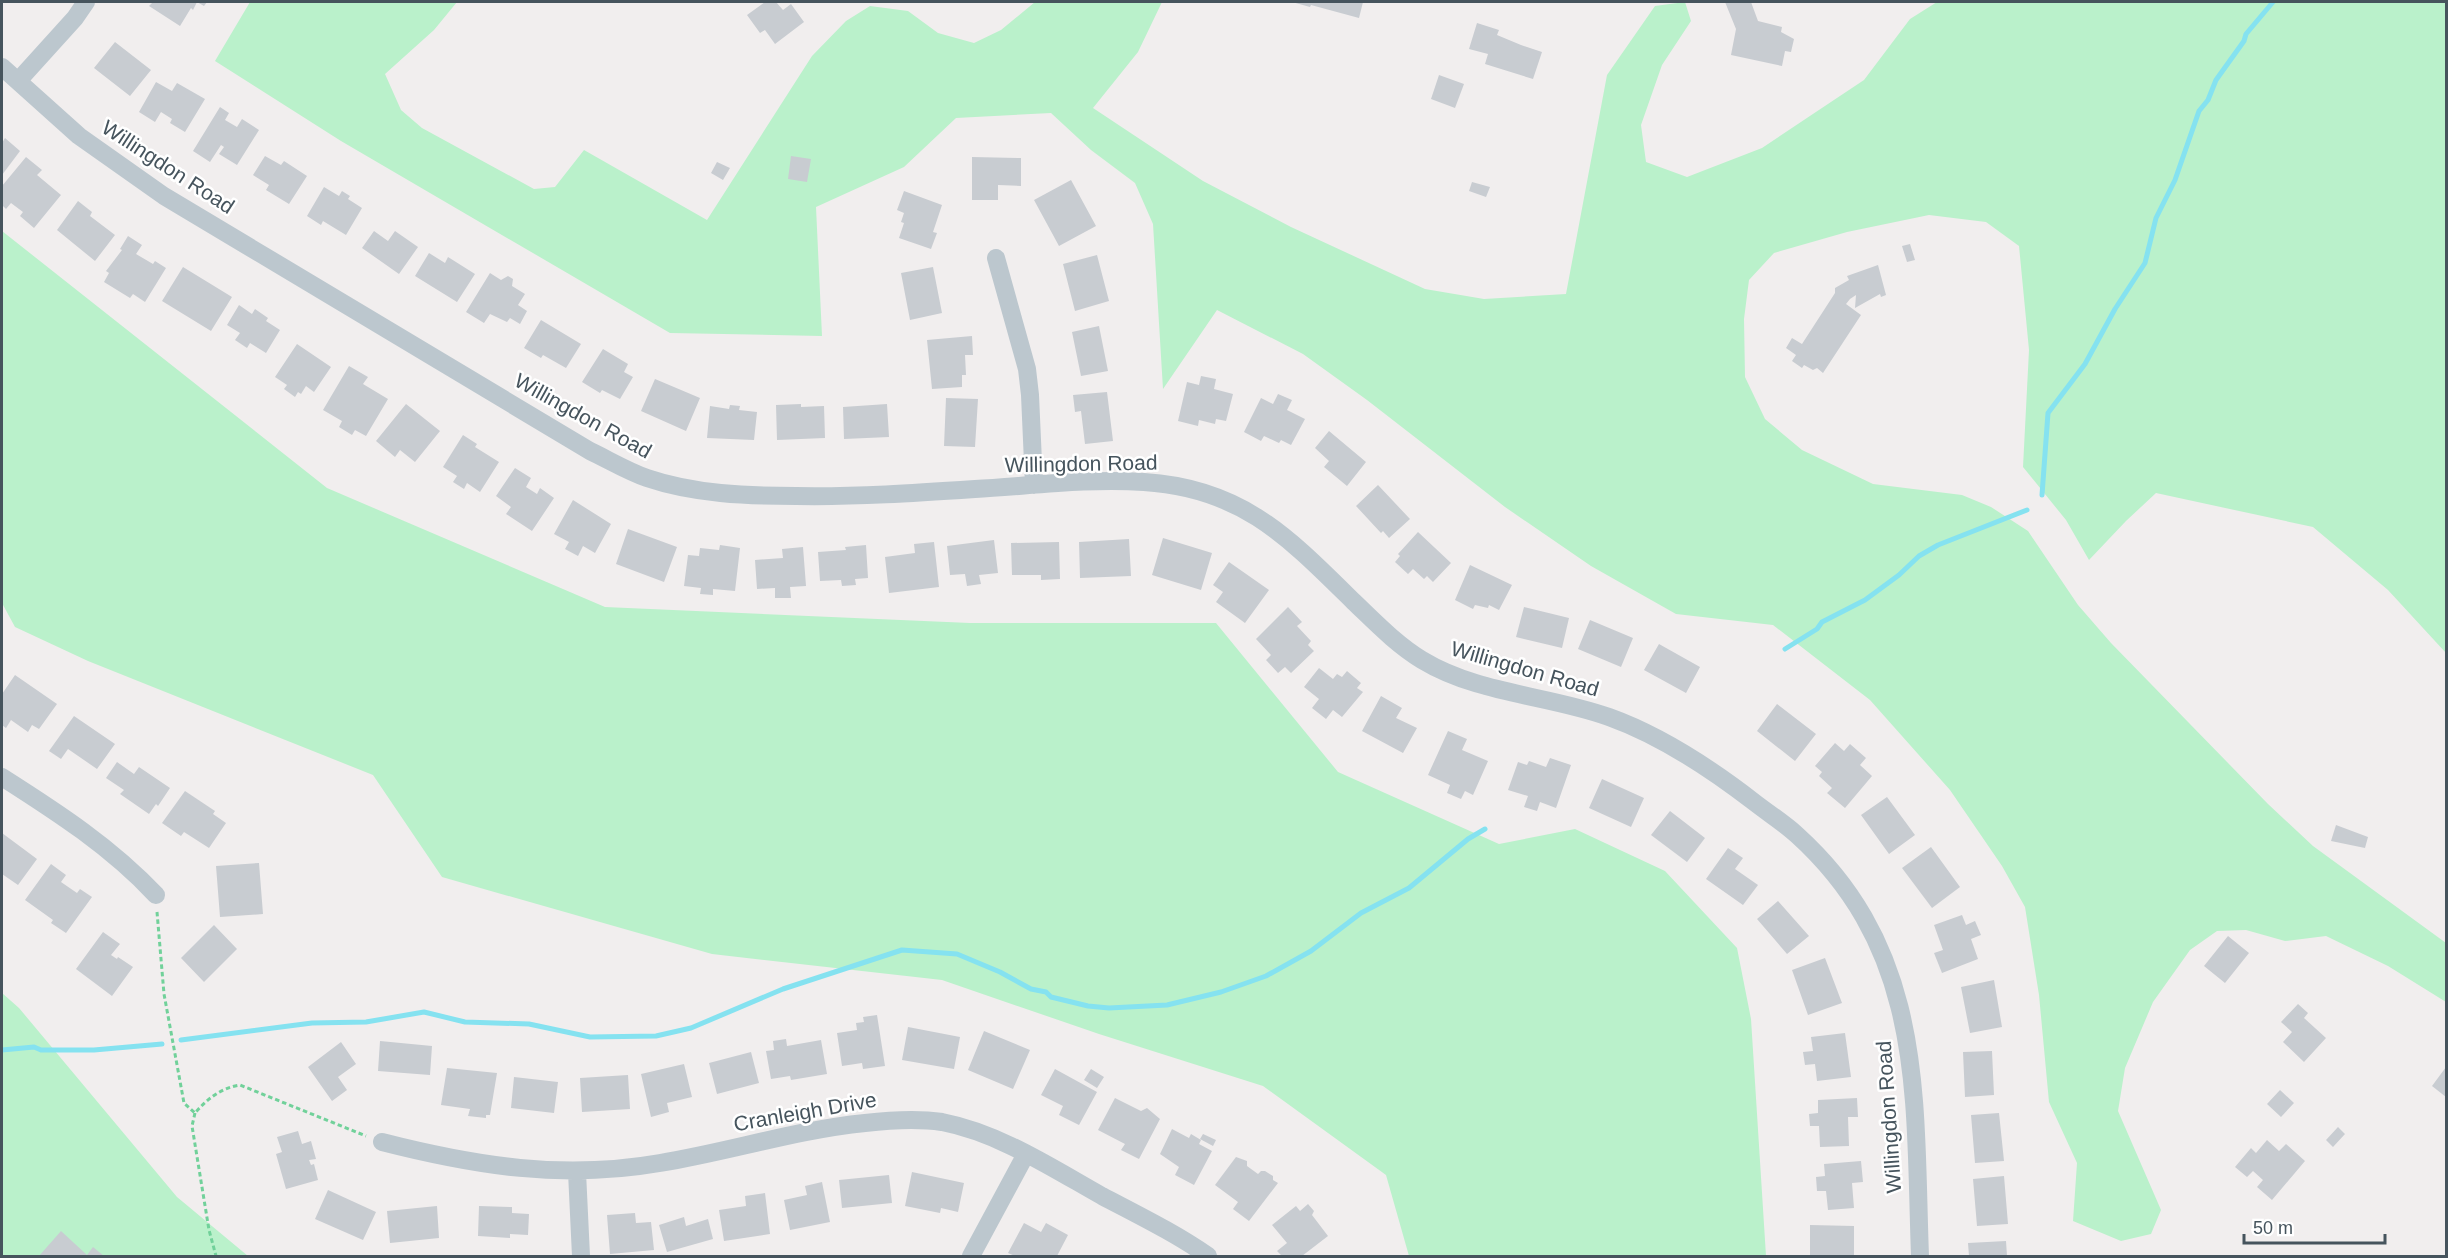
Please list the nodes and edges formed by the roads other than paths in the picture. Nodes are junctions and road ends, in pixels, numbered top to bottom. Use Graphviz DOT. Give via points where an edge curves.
graph roads {
  1 [pos="86,2"];
  2 [pos="2,67"];
  3 [pos="18,81"];
  4 [pos="996,258"];
  5 [pos="1034,484"];
  6 [pos="2,777"];
  7 [pos="156,895"];
  8 [pos="382,1142"];
  9 [pos="1026,1154"];
  10 [pos="577,1172"];
  11 [pos="581,1257"];
  12 [pos="971,1257"];
  13 [pos="1209,1257"];
  14 [pos="1920,1257"];
  1 -- 3 [label="street"];
  2 -- 3 [label="street, Willingdon Road"];
  3 -- 5 [label="street, Willingdon Road" via="79,136 164,196 590,451 646,478 753,496 824,496"];
  4 -- 5 [label="street" via="1027,369"];
  5 -- 14 [label="street, Willingdon Road" via="1142,482 1212,494 1233,503 1272,525 1299,547 1390,636 1426,663 1475,683 1610,717 1662,741 1726,781 1796,834 1857,906 1893,979 1909,1045 1913,1084"];
  6 -- 7 [label="street" via="68,819"];
  8 -- 10 [label="street, Cranleigh Drive" via="456,1160 522,1170"];
  9 -- 10 [label="street, Cranleigh Drive" via="941,1122 891,1120 828,1127 659,1164"];
  9 -- 12 [label="street"];
  9 -- 13 [label="street, Cranleigh Drive"];
  10 -- 11 [label="street"];
}
